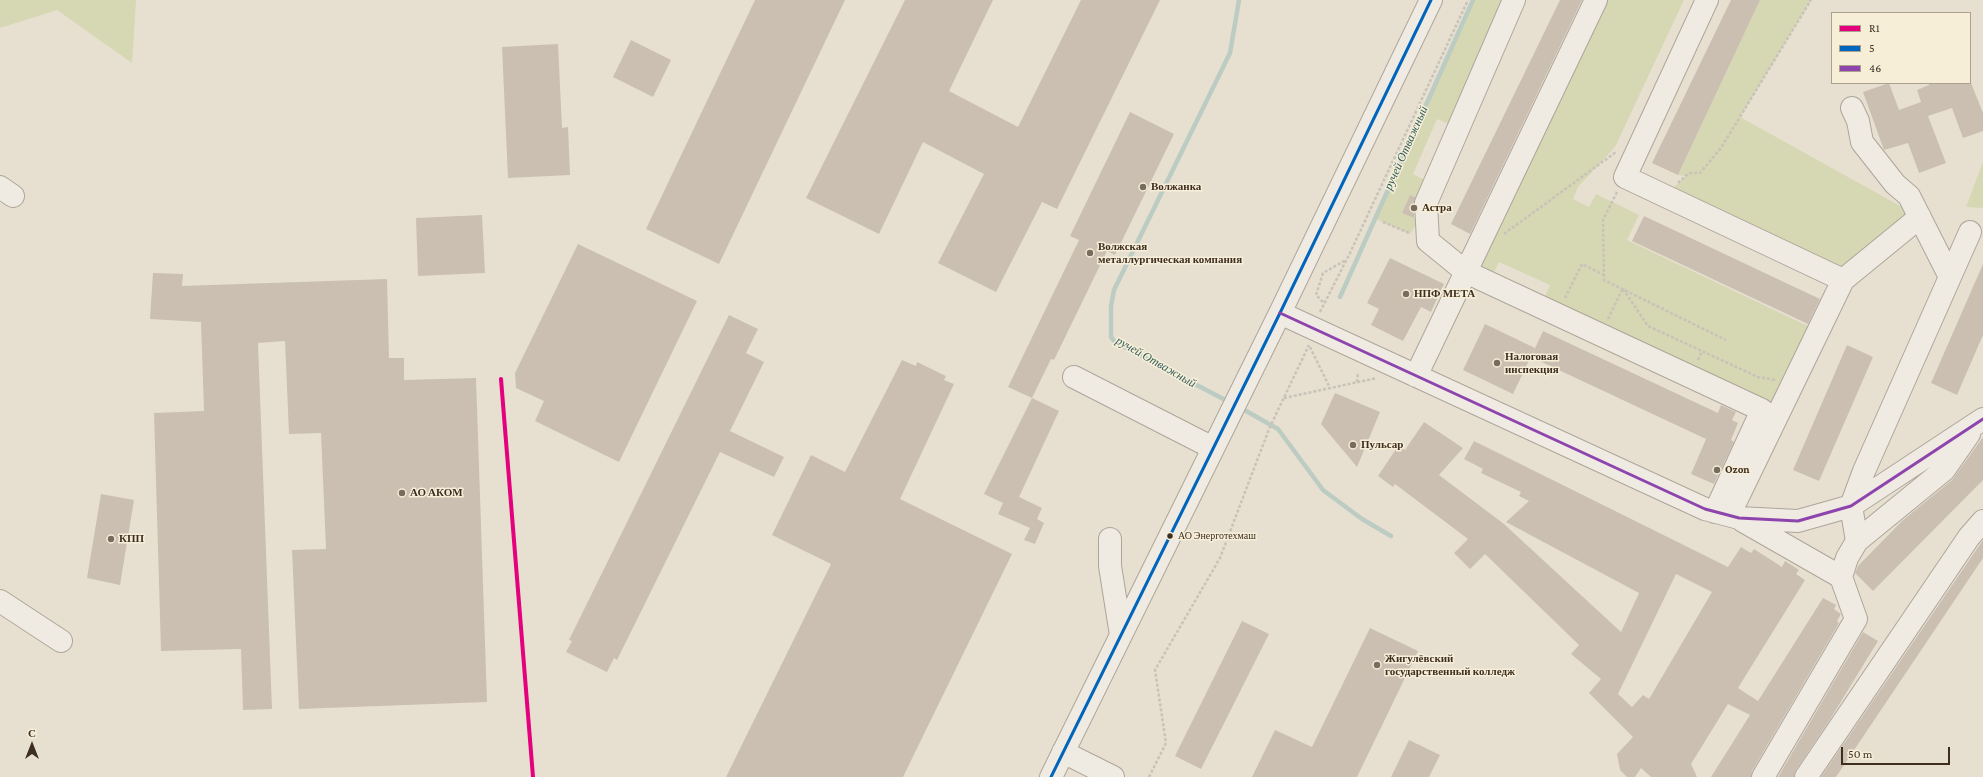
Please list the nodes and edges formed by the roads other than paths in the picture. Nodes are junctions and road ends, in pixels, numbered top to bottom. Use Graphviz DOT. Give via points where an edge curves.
graph roads {
  1 [pos="1431,0"];
  2 [pos="1514,0"];
  3 [pos="1596,0"];
  4 [pos="1707,0"];
  5 [pos="1852,108"];
  6 [pos="1920,217"];
  7 [pos="1970,232"];
  8 [pos="1466,272"];
  9 [pos="1950,277"];
  10 [pos="1843,280"];
  11 [pos="1280,312"];
  12 [pos="1416,376"];
  13 [pos="1074,377"];
  14 [pos="1981,418"];
  15 [pos="1213,448"];
  16 [pos="1851,506"];
  17 [pos="1728,515"];
  18 [pos="1983,521"];
  19 [pos="1110,539"];
  20 [pos="1857,541"];
  21 [pos="1841,577"];
  22 [pos="0,601"];
  23 [pos="1121,635"];
  24 [pos="61,641"];
  25 [pos="1063,752"];
  26 [pos="1051,777"];
  27 [pos="1113,777"];
  28 [pos="1763,777"];
  29 [pos="1806,777"];
  1 -- 11 [label="street"];
  2 -- 8 [label="street" via="1426,203 1428,241"];
  3 -- 8 [label="street"];
  4 -- 10 [label="street" via="1625,177"];
  5 -- 6 [label="street" via="1858,121 1862,142 1895,184 1910,196"];
  6 -- 9 [label="street"];
  6 -- 10 [label="street"];
  7 -- 9 [label="street"];
  8 -- 12 [label="street"];
  8 -- 17 [label="street" via="1762,410"];
  9 -- 16 [label="street"];
  10 -- 17 [label="street"];
  11 -- 12 [label="street" via="1313,337"];
  11 -- 15 [label="street"];
  12 -- 17 [label="street" via="1705,509"];
  13 -- 15 [label="street"];
  14 -- 16 [label="street"];
  14 -- 20 [label="street" via="1944,470"];
  15 -- 23 [label="street"];
  16 -- 17 [label="street" via="1798,521"];
  16 -- 20 [label="street"];
  17 -- 21 [label="street"];
  18 -- 29 [label="street" via="1969,537"];
  19 -- 23 [label="street" via="1110,566"];
  20 -- 21 [label="street" via="1847,558"];
  21 -- 28 [label="street" via="1856,619"];
  22 -- 24 [label="street"];
  23 -- 25 [label="street"];
  25 -- 26 [label="street"];
  25 -- 27 [label="street"];
}
